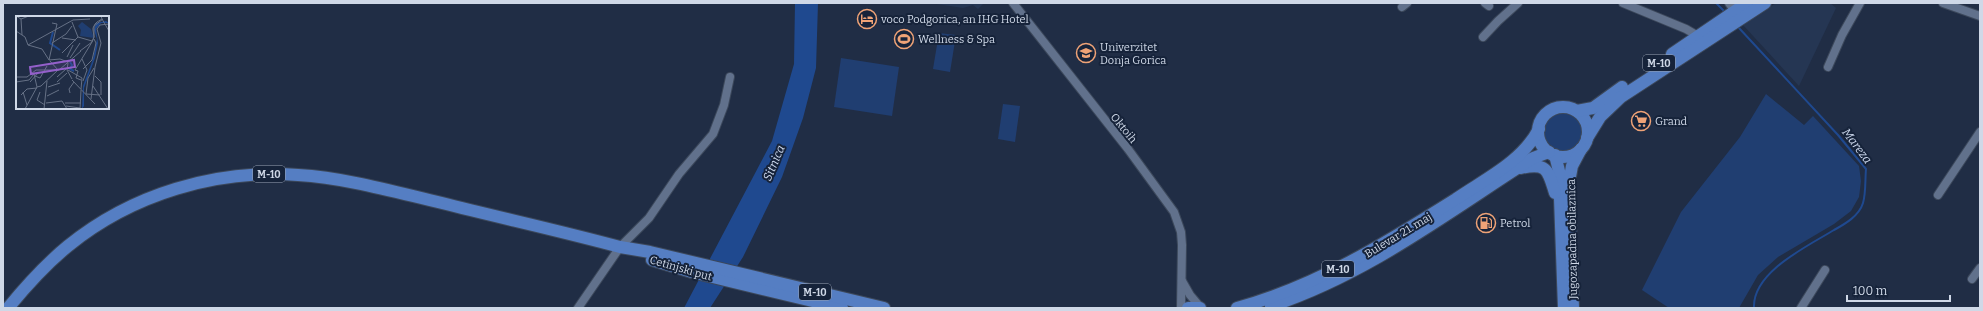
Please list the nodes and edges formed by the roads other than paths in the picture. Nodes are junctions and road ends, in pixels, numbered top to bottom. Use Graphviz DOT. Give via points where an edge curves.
graph roads {
  1 [pos="1013,3"];
  2 [pos="1518,3"];
  3 [pos="1623,3"];
  4 [pos="1747,3"];
  5 [pos="1764,3"];
  6 [pos="1860,3"];
  7 [pos="1943,3"];
  8 [pos="1732,7"];
  9 [pos="1980,16"];
  10 [pos="1698,36"];
  11 [pos="1483,37"];
  12 [pos="1828,67"];
  13 [pos="730,77"];
  14 [pos="1577,111"];
  15 [pos="1538,129"];
  16 [pos="1980,132"];
  17 [pos="1587,138"];
  18 [pos="1581,149"];
  19 [pos="1552,153"];
  20 [pos="1516,169"];
  21 [pos="1938,195"];
  22 [pos="1560,199"];
  23 [pos="620,247"];
  24 [pos="1980,268"];
  25 [pos="1825,270"];
  26 [pos="1972,279"];
  27 [pos="745,280"];
  28 [pos="1182,281"];
  29 [pos="8,308"];
  30 [pos="578,308"];
  31 [pos="842,308"];
  32 [pos="884,308"];
  33 [pos="1181,308"];
  34 [pos="1188,308"];
  35 [pos="1201,308"];
  36 [pos="1236,308"];
  37 [pos="1266,308"];
  38 [pos="1564,308"];
  39 [pos="1573,308"];
  40 [pos="1801,308"];
  1 -- 28 [label="street, Oktoih" via="1171,207 1182,238"];
  2 -- 11 [label="street"];
  3 -- 10 [label="street"];
  4 -- 8 [label="main road, M-10"];
  5 -- 17 [label="main road, M-10" via="1621,97 1600,117"];
  6 -- 12 [label="street"];
  7 -- 9 [label="street"];
  8 -- 10 [label="main road, M-10"];
  10 -- 14 [label="main road, M-10" via="1593,108"];
  13 -- 23 [label="street" via="724,105 712,134 679,174 650,218"];
  14 -- 15 [label="main road, M-10" via="1567,108 1554,109 1543,117"];
  14 -- 17 [label="main road" via="1586,123"];
  15 -- 19 [label="main road" via="1540,142"];
  15 -- 36 [label="main road, Bulevar 21. maj / M-10" via="1526,148 1514,160 1422,221 1358,259 1303,286"];
  16 -- 21 [label="street"];
  17 -- 18 [label="main road, M-10"];
  18 -- 19 [label="main road, M-10" via="1569,156"];
  18 -- 39 [label="main road, Jugozapadna obilaznica" via="1572,166 1569,182"];
  19 -- 20 [label="main road, Bulevar 21. maj / M-10" via="1538,155"];
  19 -- 22 [label="main road, Jugozapadna obilaznica" via="1559,172"];
  20 -- 22 [label="main road" via="1534,166 1546,170"];
  20 -- 37 [label="main road, Bulevar 21. maj / M-10" via="1382,256 1300,297"];
  22 -- 38 [label="main road, Jugozapadna obilaznica"];
  23 -- 27 [label="main road, Cetinjski put / M-10" via="633,248 695,268"];
  23 -- 29 [label="main road, M-10" via="366,186 299,175 246,175 182,186 144,200 109,218 79,237 56,257"];
  23 -- 30 [label="street"];
  24 -- 26 [label="street"];
  25 -- 40 [label="street"];
  27 -- 31 [label="main road, M-10"];
  27 -- 32 [label="main road, M-10"];
  28 -- 33 [label="street, Oktoih"];
  28 -- 35 [label="street"];
  34 -- 35 [label="main road"];
}
